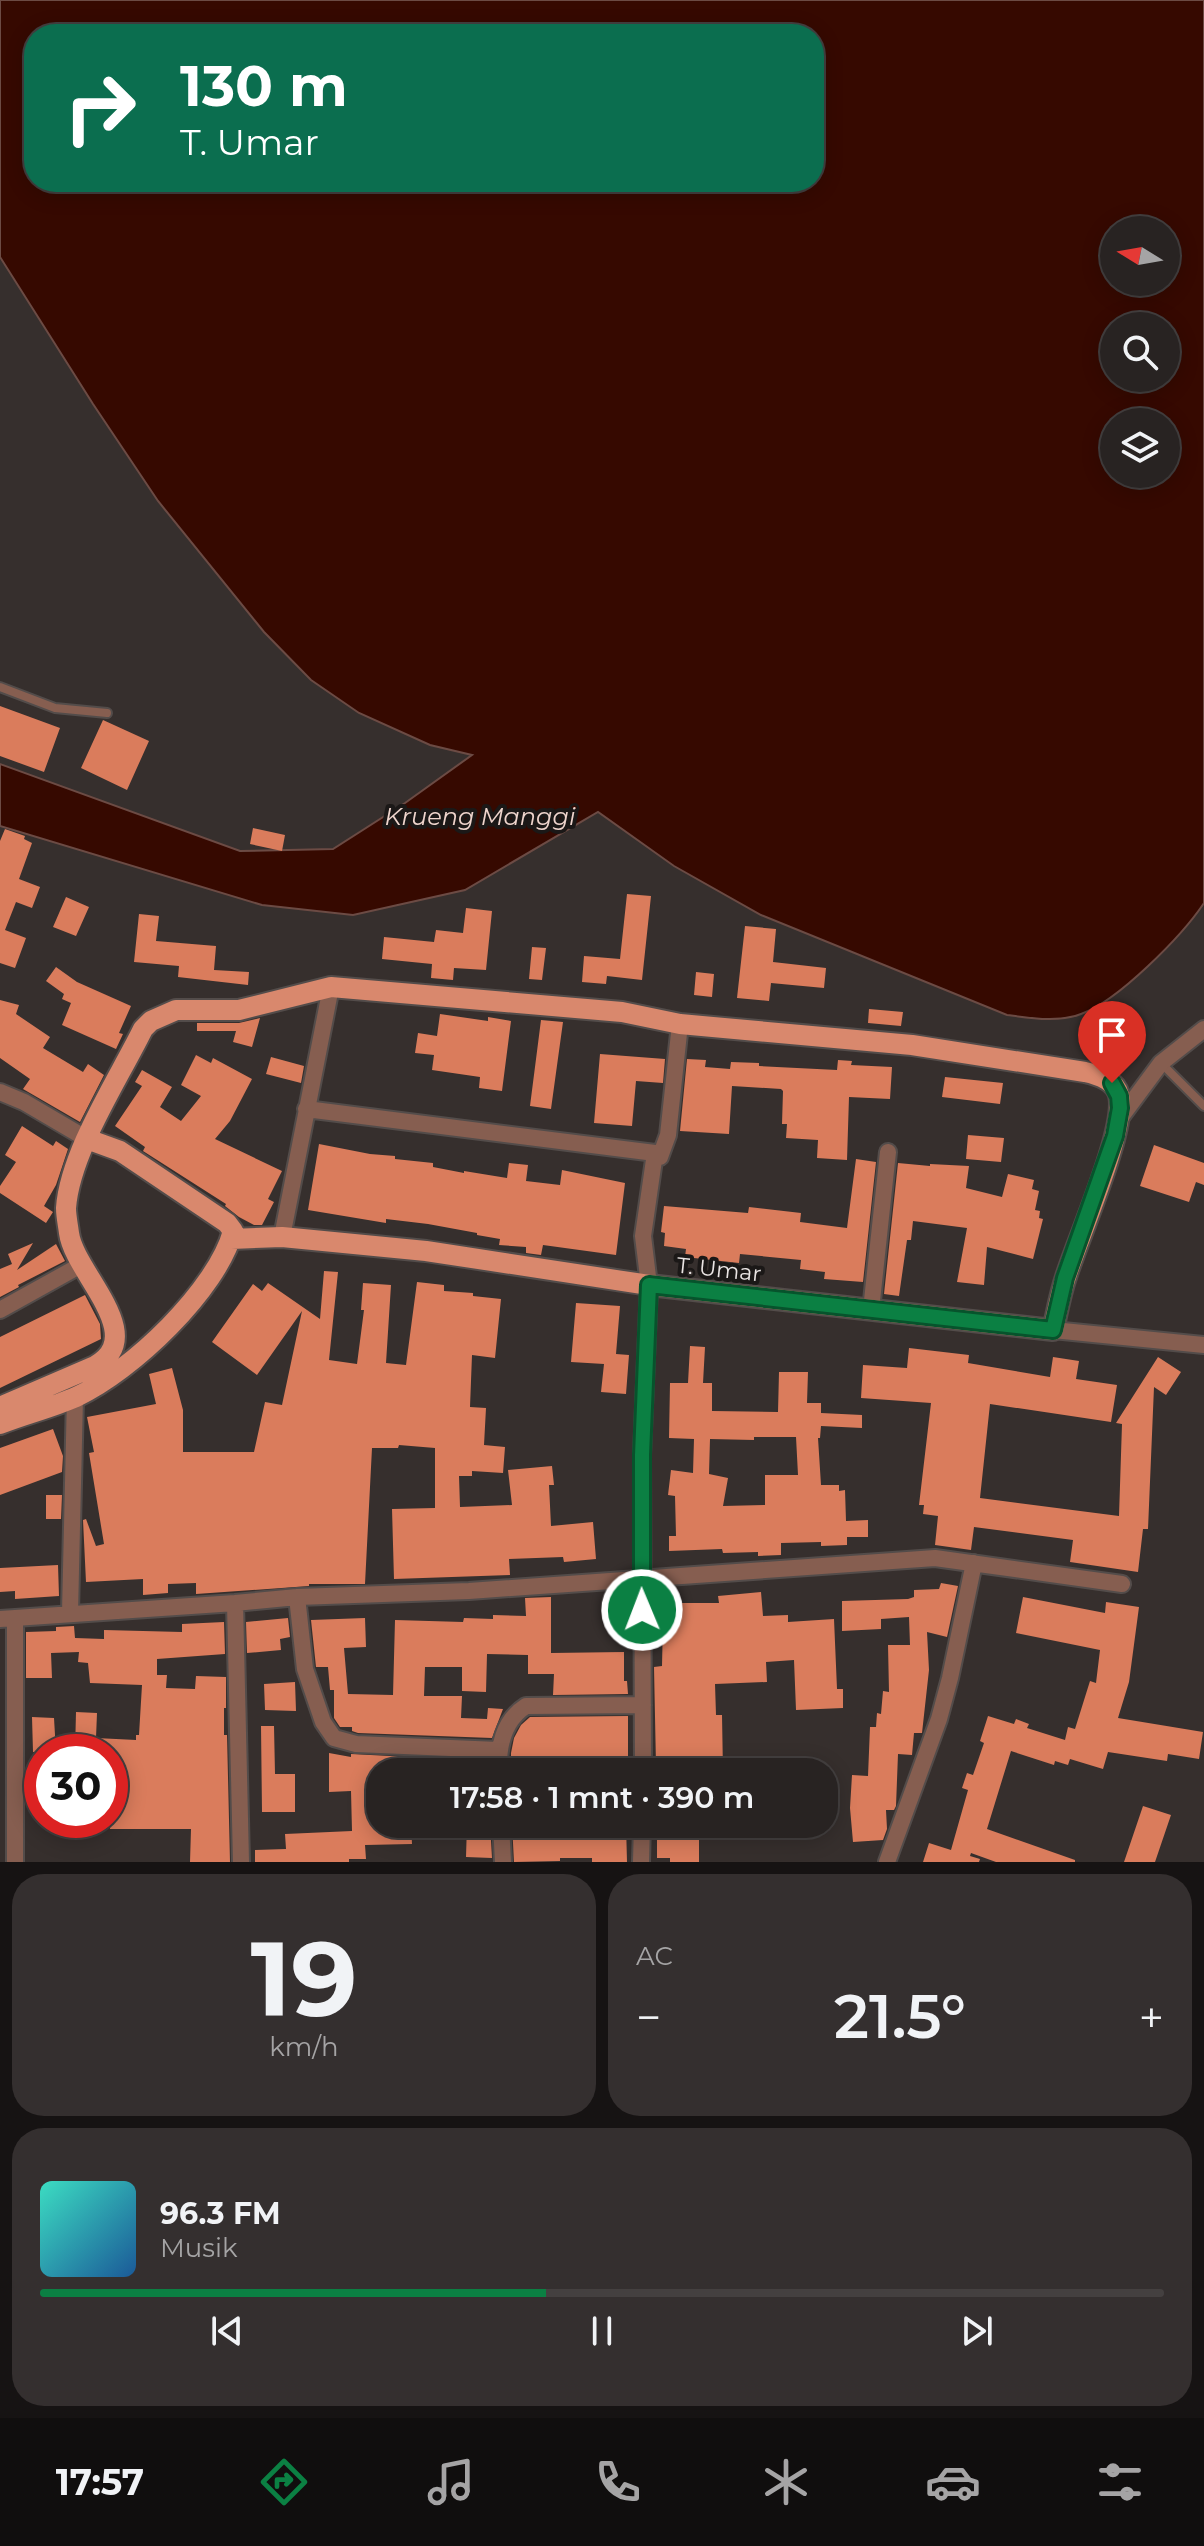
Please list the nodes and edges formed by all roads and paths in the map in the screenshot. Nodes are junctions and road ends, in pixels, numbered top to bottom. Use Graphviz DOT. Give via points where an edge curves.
graph roads {
  1 [pos="0,687"];
  2 [pos="107,713"];
  3 [pos="331,987"];
  4 [pos="680,1024"];
  5 [pos="1204,1029"];
  6 [pos="1161,1063"];
  7 [pos="0,1092"];
  8 [pos="1204,1106"];
  9 [pos="306,1109"];
  10 [pos="1118,1121"];
  11 [pos="87,1139"];
  12 [pos="888,1152"];
  13 [pos="655,1153"];
  14 [pos="282,1237"];
  15 [pos="231,1239"];
  16 [pos="81,1265"];
  17 [pos="649,1285"];
  18 [pos="0,1310"];
  19 [pos="871,1310"];
  20 [pos="1053,1330"];
  21 [pos="1204,1345"];
  22 [pos="75,1397"];
  23 [pos="0,1407"];
  24 [pos="0,1424"];
  25 [pos="974,1563"];
  26 [pos="641,1578"];
  27 [pos="1122,1584"];
  28 [pos="297,1597"];
  29 [pos="235,1603"];
  30 [pos="70,1613"];
  31 [pos="7,1618"];
  32 [pos="643,1705"];
  33 [pos="498,1750"];
  34 [pos="498,1758"];
  35 [pos="643,1758"];
  36 [pos="502,1838"];
  37 [pos="642,1838"];
  38 [pos="15,1862"];
  39 [pos="241,1862"];
  40 [pos="503,1862"];
  41 [pos="641,1862"];
  42 [pos="887,1862"];
  1 -- 2 [label="lane" via="55,708"];
  3 -- 4 [label="main road" via="622,1012"];
  3 -- 9 [label="street"];
  3 -- 11 [label="main road" via="239,1010 176,1010 151,1021"];
  4 -- 10 [label="main road" via="912,1045 1085,1072 1116,1089"];
  4 -- 13 [label="street" via="668,1135 660,1157"];
  5 -- 6 [label="street"];
  6 -- 8 [label="lane"];
  6 -- 10 [label="street"];
  7 -- 11 [label="street"];
  9 -- 13 [label="street"];
  9 -- 14 [label="street"];
  10 -- 20 [label="main road"];
  11 -- 15 [label="main road" via="120,1151 227,1223"];
  11 -- 16 [label="main road" via="66,1210"];
  12 -- 19 [label="street"];
  13 -- 17 [label="street" via="643,1236"];
  14 -- 15 [label="main road, T. Umar"];
  14 -- 17 [label="main road, T. Umar" via="426,1251"];
  15 -- 22 [label="main road" via="213,1275 170,1326"];
  16 -- 18 [label="street"];
  16 -- 23 [label="main road" via="113,1319 116,1336 111,1351 95,1366"];
  17 -- 19 [label="main road, T. Umar"];
  17 -- 26 [label="street"];
  19 -- 20 [label="main road, T. Umar"];
  20 -- 21 [label="street, T. Umar"];
  22 -- 24 [label="main road"];
  22 -- 30 [label="street"];
  25 -- 26 [label="street" via="928,1558"];
  25 -- 27 [label="street"];
  25 -- 42 [label="street" via="939,1719"];
  26 -- 28 [label="street"];
  26 -- 32 [label="street"];
  28 -- 29 [label="street"];
  28 -- 33 [label="street" via="305,1669 334,1738 356,1744"];
  29 -- 30 [label="street"];
  29 -- 39 [label="street"];
  30 -- 31 [label="street"];
  31 -- 38 [label="street"];
  32 -- 33 [label="street" via="526,1706 509,1722"];
  32 -- 35 [label="street"];
  33 -- 34 [label="street"];
  36 -- 40 [label="street"];
  37 -- 41 [label="street"];
}
